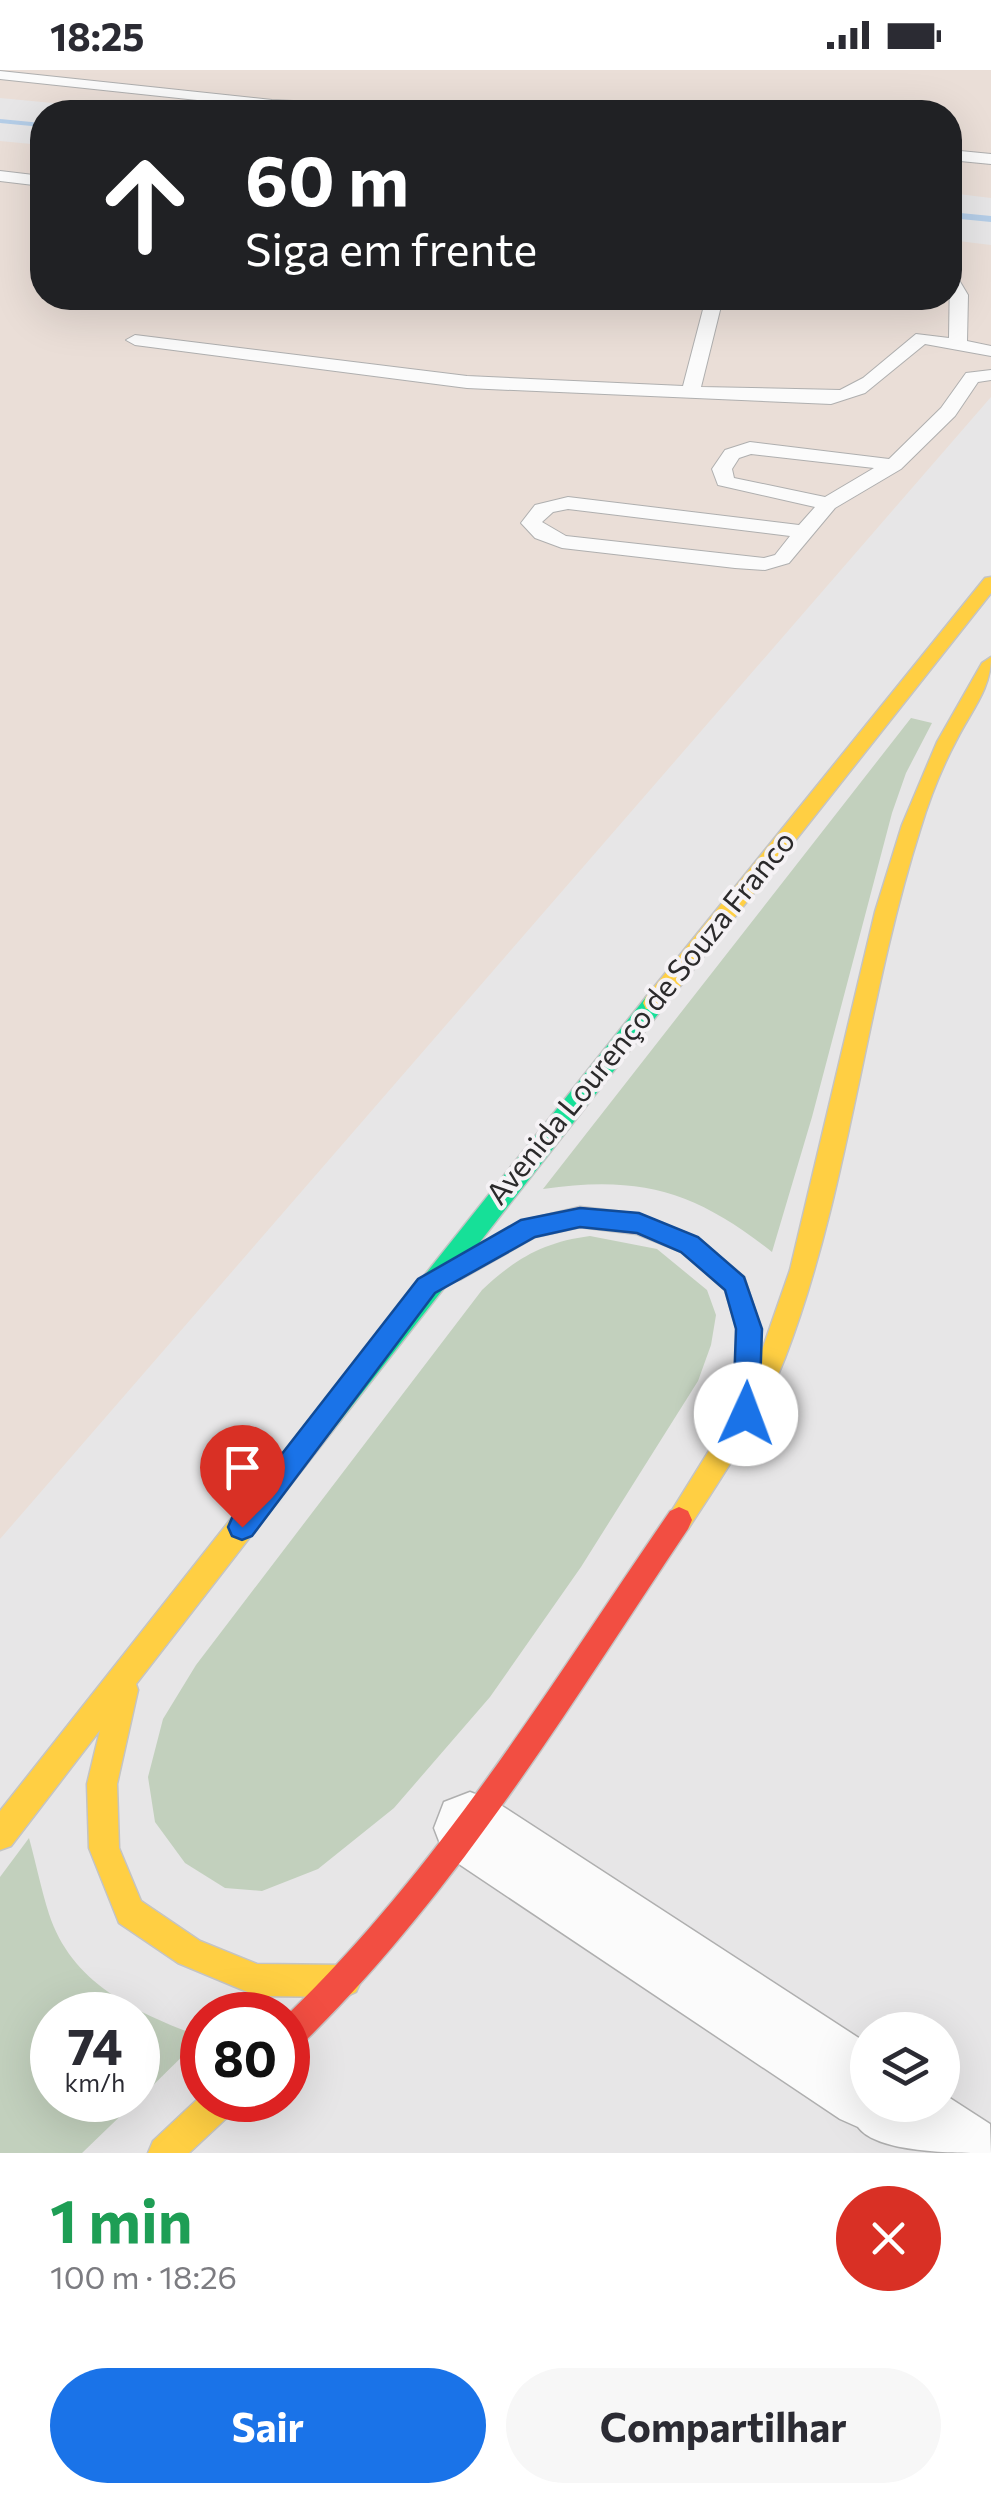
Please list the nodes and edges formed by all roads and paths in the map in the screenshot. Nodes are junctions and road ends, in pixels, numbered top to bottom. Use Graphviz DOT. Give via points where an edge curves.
graph roads {
  1 [pos="0,75"];
  2 [pos="234,100"];
  3 [pos="962,156"];
  4 [pos="991,159"];
  5 [pos="0,176"];
  6 [pos="30,179"];
  7 [pos="712,310"];
  8 [pos="959,310"];
  9 [pos="135,340"];
  10 [pos="958,342"];
  11 [pos="991,351"];
  12 [pos="991,375"];
  13 [pos="691,390"];
  14 [pos="894,465"];
  15 [pos="828,504"];
  16 [pos="803,532"];
  17 [pos="991,582"];
  18 [pos="991,663"];
  19 [pos="427,1286"];
  20 [pos="746,1414"];
  21 [pos="127,1678"];
  22 [pos="470,1828"];
  23 [pos="0,1836"];
  24 [pos="345,1981"];
  25 [pos="310,2015"];
  26 [pos="850,2079"];
  27 [pos="197,2122"];
  28 [pos="914,2122"];
  29 [pos="165,2153"];
  30 [pos="960,2153"];
  1 -- 2 [label="lane"];
  3 -- 4 [label="lane"];
  5 -- 6 [label="lane"];
  7 -- 13 [label="lane"];
  8 -- 10 [label="lane"];
  9 -- 13 [label="lane" via="430,379"];
  10 -- 11 [label="lane"];
  10 -- 13 [label="lane" via="922,338 852,395"];
  12 -- 14 [label="lane" via="972,377 948,412"];
  14 -- 15 [label="lane"];
  14 -- 15 [label="lane" via="750,448 732,454 722,469 724,481 735,486"];
  15 -- 16 [label="lane"];
  16 -- 16 [label="lane" via="782,559 765,564 562,542 531,523 548,505 568,504"];
  17 -- 19 [label="highway, Avenida Lourenço de Souza Franco"];
  18 -- 20 [label="highway" via="920,786 812,1234 780,1338"];
  19 -- 20 [label="highway" via="530,1228 580,1218 639,1224 690,1244 735,1284 749,1329"];
  19 -- 21 [label="highway, Avenida Lourenço de Souza Franco"];
  20 -- 22 [label="highway" via="646,1574"];
  21 -- 23 [label="highway, Avenida Lourenço de Souza Franco"];
  21 -- 24 [label="highway" via="102,1784 104,1848 130,1912 188,1952 256,1980"];
  22 -- 24 [label="highway"];
  22 -- 26 [label="street"];
  24 -- 25 [label="highway"];
  27 -- 29 [label="highway"];
  28 -- 30 [label="street"];
}
